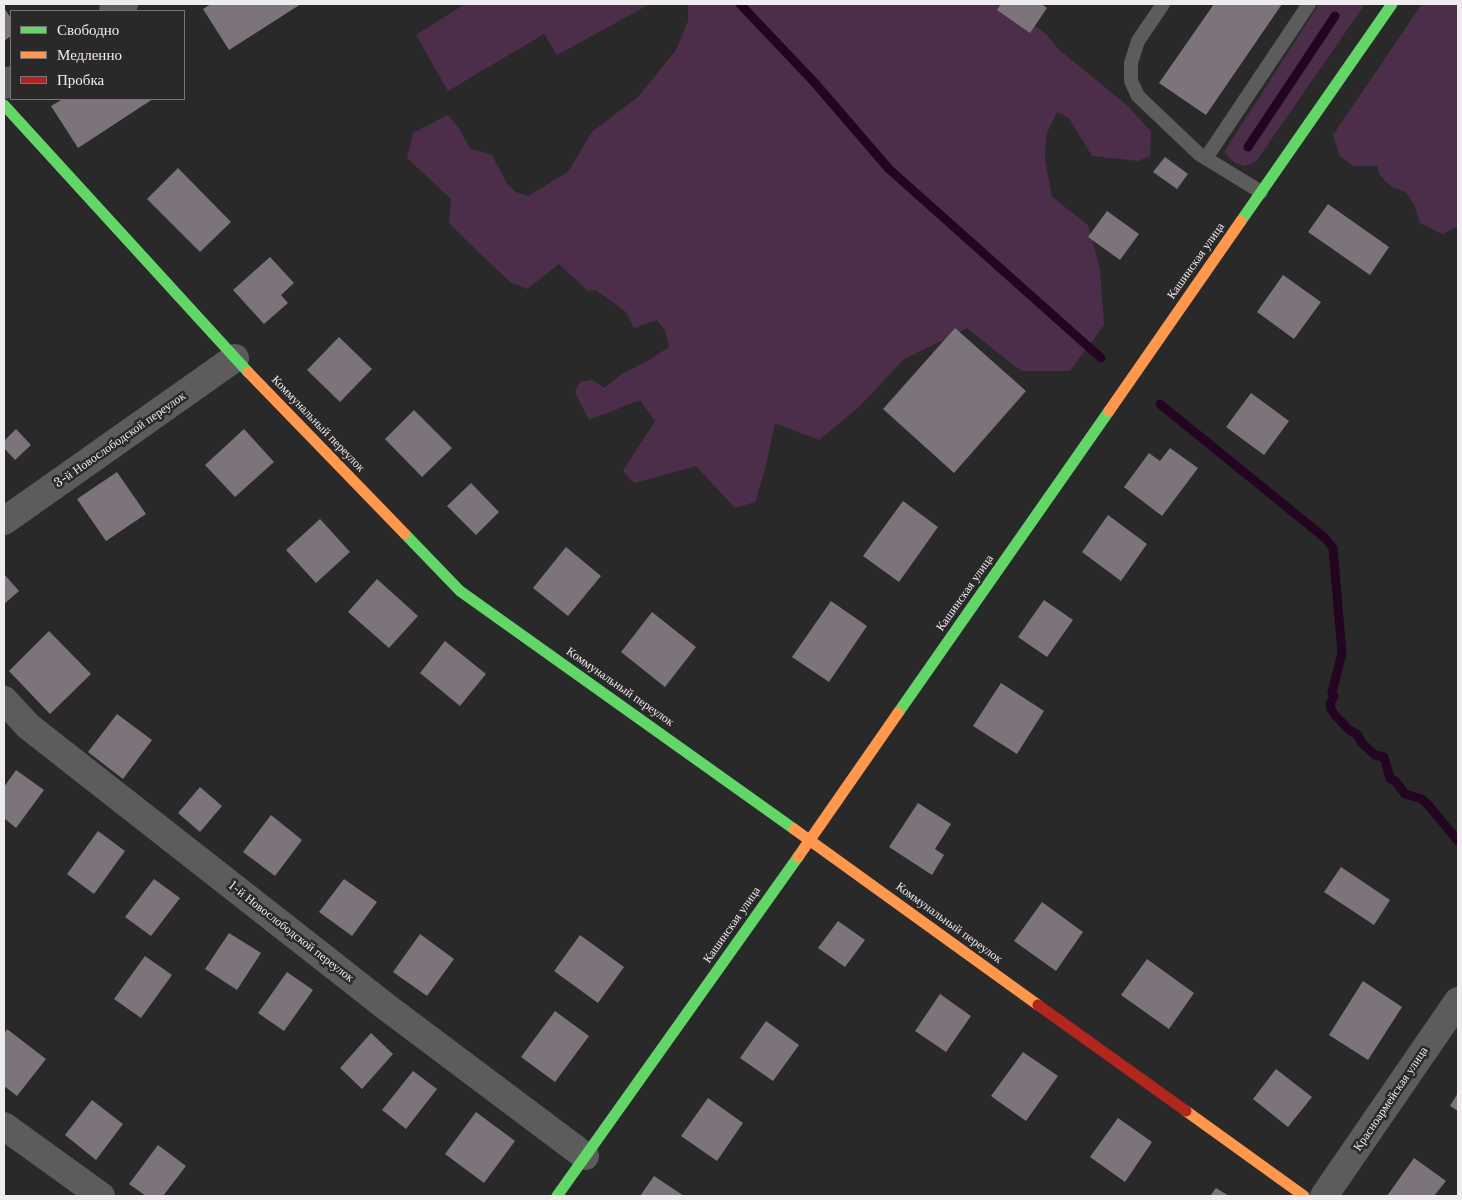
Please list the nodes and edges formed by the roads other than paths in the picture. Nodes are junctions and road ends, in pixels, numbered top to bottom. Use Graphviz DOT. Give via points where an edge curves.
graph roads {
  1 [pos="1163,4"];
  2 [pos="1309,4"];
  3 [pos="1392,4"];
  4 [pos="4,105"];
  5 [pos="1206,158"];
  6 [pos="1261,192"];
  7 [pos="235,358"];
  8 [pos="4,521"];
  9 [pos="4,700"];
  10 [pos="810,840"];
  11 [pos="1458,1001"];
  12 [pos="4,1126"];
  13 [pos="585,1156"];
  14 [pos="101,1196"];
  15 [pos="557,1196"];
  16 [pos="1304,1196"];
  17 [pos="1324,1196"];
  1 -- 5 [label="lane" via="1138,41 1130,63 1131,81 1138,96"];
  2 -- 5 [label="lane"];
  3 -- 6 [label="street, Кашинская улица"];
  4 -- 7 [label="street, Коммунальный переулок"];
  5 -- 6 [label="lane"];
  6 -- 10 [label="street, Кашинская улица"];
  7 -- 8 [label="street, 3-й Новослободской переулок"];
  7 -- 10 [label="street, Коммунальный переулок" via="460,591"];
  9 -- 13 [label="street, 1-й Новослободской переулок" via="28,726 389,1009"];
  10 -- 13 [label="street, Кашинская улица"];
  10 -- 16 [label="street, Коммунальный переулок"];
  11 -- 17 [label="street, Красноармейская улица"];
  12 -- 14 [label="street"];
  13 -- 15 [label="street, Кашинская улица"];
}
